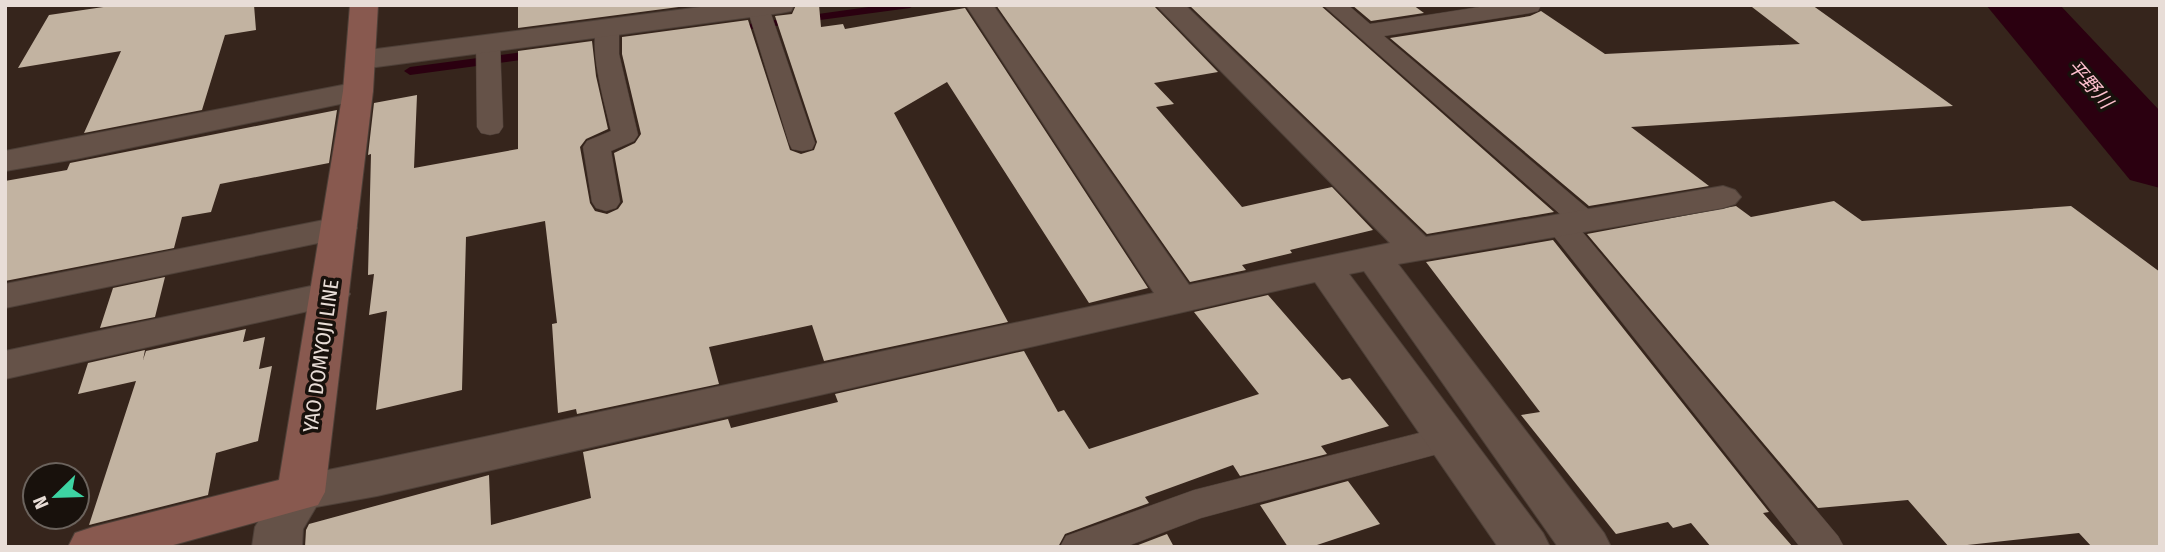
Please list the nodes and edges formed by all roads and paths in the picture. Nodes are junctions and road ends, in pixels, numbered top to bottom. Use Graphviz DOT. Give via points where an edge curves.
graph roads {
  1 [pos="364,5"];
  2 [pos="979,5"];
  3 [pos="1170,5"];
  4 [pos="1334,5"];
  5 [pos="1530,6"];
  6 [pos="766,16"];
  7 [pos="1365,33"];
  8 [pos="607,40"];
  9 [pos="489,55"];
  10 [pos="360,76"];
  11 [pos="490,127"];
  12 [pos="802,143"];
  13 [pos="5,161"];
  14 [pos="1723,197"];
  15 [pos="606,202"];
  16 [pos="1572,222"];
  17 [pos="339,228"];
  18 [pos="1417,249"];
  19 [pos="1374,257"];
  20 [pos="1325,268"];
  21 [pos="330,294"];
  22 [pos="5,296"];
  23 [pos="1179,300"];
  24 [pos="5,365"];
  25 [pos="1488,413"];
  26 [pos="1442,432"];
  27 [pos="1520,456"];
  28 [pos="301,492"];
  29 [pos="1512,529"];
  30 [pos="93,547"];
  31 [pos="276,547"];
  32 [pos="1080,547"];
  33 [pos="1587,547"];
  34 [pos="1824,547"];
  1 -- 10 [label="main road, YAO DOMYOJI LINE"];
  2 -- 23 [label="street"];
  3 -- 18 [label="street"];
  4 -- 7 [label="lane"];
  5 -- 7 [label="lane"];
  6 -- 8 [label="street"];
  6 -- 12 [label="lane"];
  7 -- 16 [label="lane"];
  8 -- 9 [label="street"];
  8 -- 15 [label="lane" via="625,135 597,146"];
  9 -- 10 [label="street"];
  9 -- 11 [label="lane"];
  10 -- 13 [label="street" via="76,149"];
  10 -- 17 [label="main road, YAO DOMYOJI LINE"];
  14 -- 16 [label="street"];
  16 -- 18 [label="street"];
  16 -- 34 [label="lane"];
  17 -- 21 [label="main road, YAO DOMYOJI LINE"];
  17 -- 22 [label="street"];
  18 -- 19 [label="street"];
  19 -- 20 [label="street"];
  19 -- 25 [label="street"];
  20 -- 23 [label="street"];
  20 -- 26 [label="street"];
  21 -- 24 [label="street"];
  21 -- 28 [label="main road, YAO DOMYOJI LINE"];
  23 -- 28 [label="street"];
  25 -- 26 [label="street"];
  25 -- 27 [label="street"];
  26 -- 29 [label="street"];
  26 -- 32 [label="lane" via="1194,505"];
  27 -- 29 [label="street"];
  27 -- 33 [label="street"];
  28 -- 30 [label="main road"];
  28 -- 31 [label="street" via="279,527"];
}
